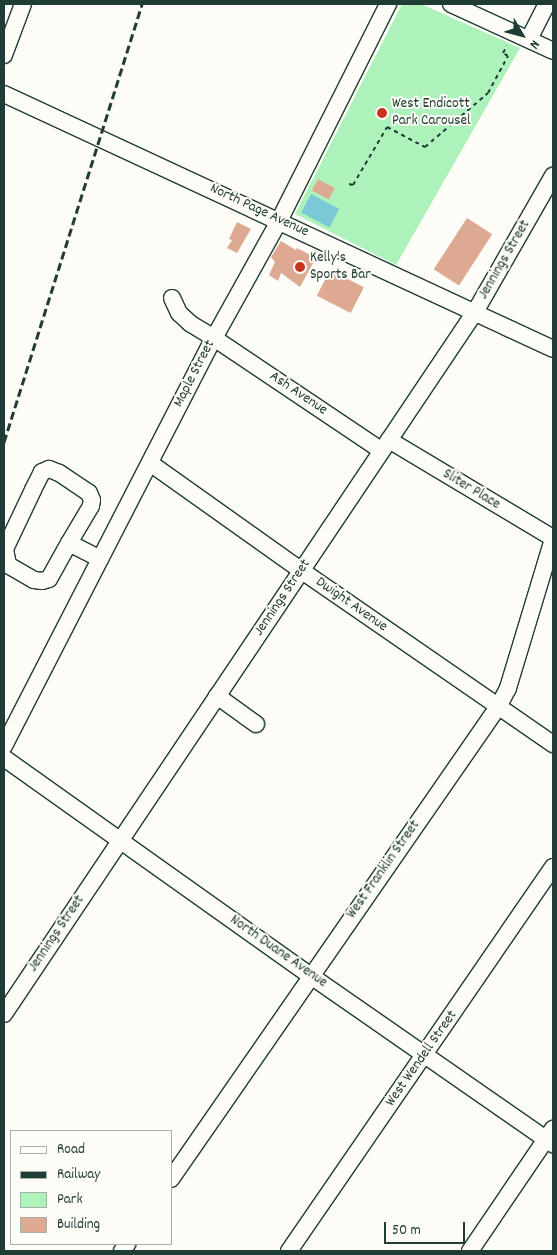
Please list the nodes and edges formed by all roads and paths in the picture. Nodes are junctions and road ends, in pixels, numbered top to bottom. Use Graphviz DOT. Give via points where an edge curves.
graph roads {
  1 [pos="23,4"];
  2 [pos="388,4"];
  3 [pos="451,4"];
  4 [pos="547,4"];
  5 [pos="529,39"];
  6 [pos="506,46"];
  7 [pos="553,51"];
  8 [pos="4,55"];
  9 [pos="4,95"];
  10 [pos="553,176"];
  11 [pos="349,184"];
  12 [pos="279,221"];
  13 [pos="172,298"];
  14 [pos="475,312"];
  15 [pos="214,338"];
  16 [pos="553,349"];
  17 [pos="385,446"];
  18 [pos="150,463"];
  19 [pos="553,539"];
  20 [pos="69,543"];
  21 [pos="100,560"];
  22 [pos="302,571"];
  23 [pos="217,696"];
  24 [pos="498,707"];
  25 [pos="256,724"];
  26 [pos="553,744"];
  27 [pos="4,746"];
  28 [pos="4,758"];
  29 [pos="120,841"];
  30 [pos="553,867"];
  31 [pos="311,976"];
  32 [pos="4,1014"];
  33 [pos="425,1055"];
  34 [pos="551,1137"];
  35 [pos="172,1178"];
  36 [pos="289,1251"];
  37 [pos="470,1251"];
  1 -- 8 [label="street"];
  2 -- 12 [label="street, Maple Street"];
  3 -- 5 [label="street"];
  4 -- 5 [label="street"];
  5 -- 7 [label="street"];
  6 -- 11 [label="path" via="503,53 508,56 488,93 425,148 387,127 353,185"];
  9 -- 12 [label="street, North Page Avenue"];
  10 -- 14 [label="street, Jennings Street"];
  12 -- 14 [label="street, North Page Avenue"];
  12 -- 15 [label="street, Maple Street"];
  13 -- 15 [label="street, Ash Avenue" via="191,324"];
  14 -- 16 [label="street, North Page Avenue"];
  14 -- 17 [label="street, Jennings Street"];
  15 -- 17 [label="street, Ash Avenue"];
  15 -- 18 [label="street, Maple Street"];
  17 -- 19 [label="street, Sliter Place"];
  17 -- 22 [label="street, Jennings Street"];
  18 -- 21 [label="street, Maple Street"];
  18 -- 22 [label="street, Dwight Avenue"];
  19 -- 24 [label="street, West Franklin Street" via="508,688"];
  20 -- 20 [label="street" via="49,578 42,581 34,580 8,565 5,558 5,549 32,490 42,472 49,469 81,488 92,500"];
  20 -- 21 [label="street"];
  21 -- 27 [label="street, Maple Street"];
  22 -- 23 [label="street, Jennings Street"];
  22 -- 24 [label="street, Dwight Avenue"];
  23 -- 25 [label="street"];
  23 -- 29 [label="street, Jennings Street"];
  24 -- 26 [label="street, Dwight Avenue"];
  24 -- 31 [label="street, West Franklin Street"];
  28 -- 29 [label="street, North Duane Avenue"];
  29 -- 31 [label="street, North Duane Avenue"];
  29 -- 32 [label="street, Jennings Street"];
  30 -- 33 [label="street, West Wendell Street"];
  31 -- 33 [label="street, North Duane Avenue"];
  31 -- 35 [label="street, West Franklin Street"];
  33 -- 34 [label="street, North Duane Avenue"];
  33 -- 36 [label="street, West Wendell Street"];
  34 -- 37 [label="street"];
}
